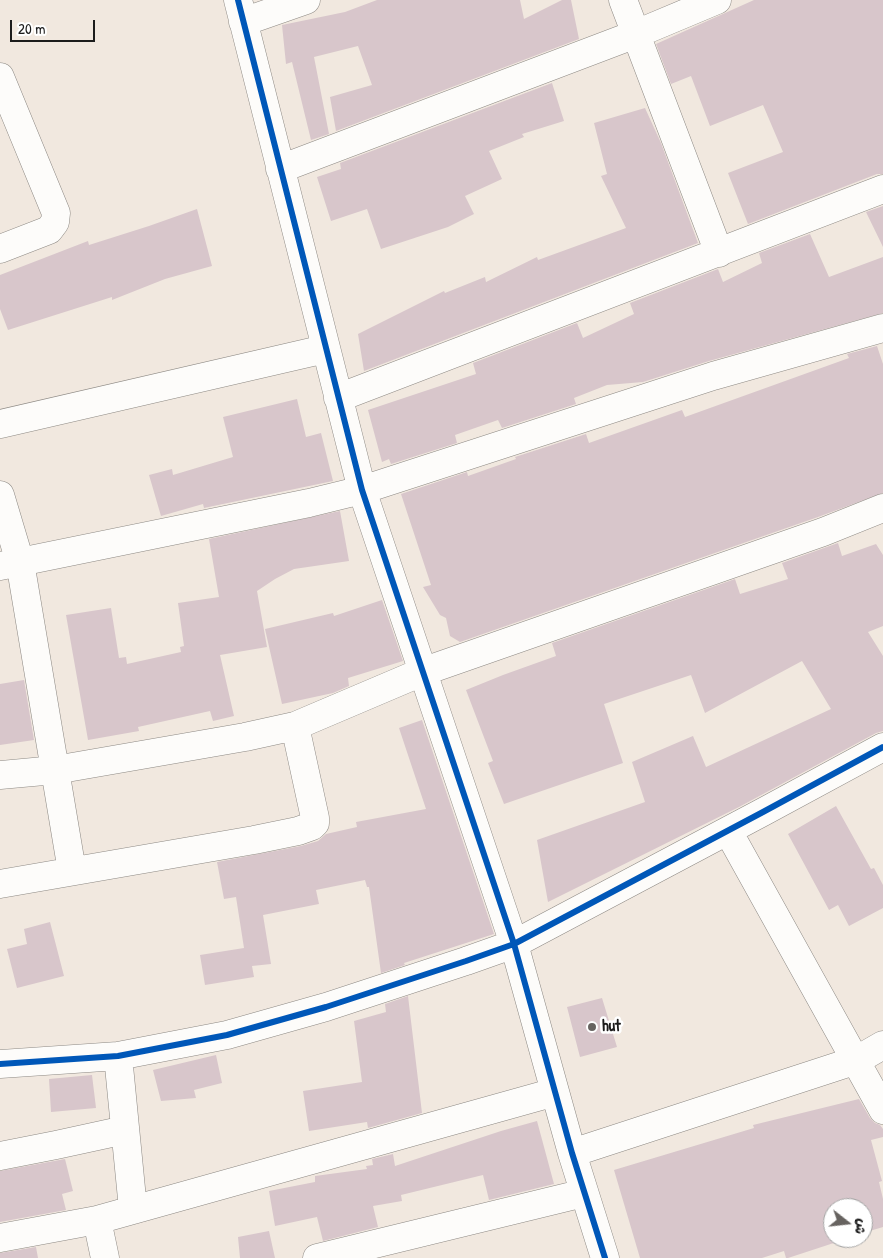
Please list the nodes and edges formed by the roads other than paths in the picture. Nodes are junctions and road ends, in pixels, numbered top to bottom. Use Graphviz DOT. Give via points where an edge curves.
graph roads {
  1 [pos="306,0"];
  2 [pos="623,0"];
  3 [pos="717,0"];
  4 [pos="241,11"];
  5 [pos="636,34"];
  6 [pos="0,78"];
  7 [pos="280,169"];
  8 [pos="883,189"];
  9 [pos="0,249"];
  10 [pos="719,253"];
  11 [pos="883,328"];
  12 [pos="325,349"];
  13 [pos="338,398"];
  14 [pos="0,424"];
  15 [pos="362,490"];
  16 [pos="0,495"];
  17 [pos="883,508"];
  18 [pos="10,564"];
  19 [pos="422,672"];
  20 [pos="295,726"];
  21 [pos="883,747"];
  22 [pos="55,770"];
  23 [pos="0,775"];
  24 [pos="728,831"];
  25 [pos="72,871"];
  26 [pos="0,884"];
  27 [pos="514,944"];
  28 [pos="883,1045"];
  29 [pos="118,1056"];
  30 [pos="857,1060"];
  31 [pos="0,1064"];
  32 [pos="555,1092"];
  33 [pos="883,1110"];
  34 [pos="125,1130"];
  35 [pos="572,1153"];
  36 [pos="0,1156"];
  37 [pos="584,1194"];
  38 [pos="134,1209"];
  39 [pos="97,1220"];
  40 [pos="0,1238"];
  41 [pos="105,1258"];
  42 [pos="317,1258"];
  43 [pos="605,1258"];
  1 -- 4 [label="street"];
  2 -- 5 [label="street"];
  3 -- 5 [label="street"];
  4 -- 7 [label="street"];
  5 -- 7 [label="street"];
  5 -- 10 [label="street"];
  6 -- 9 [label="street" via="56,213 55,222 49,230"];
  7 -- 12 [label="street"];
  8 -- 10 [label="street"];
  10 -- 13 [label="street"];
  11 -- 15 [label="street" via="713,376"];
  12 -- 13 [label="street"];
  12 -- 14 [label="street"];
  13 -- 15 [label="street"];
  15 -- 18 [label="street"];
  15 -- 19 [label="street"];
  16 -- 18 [label="street"];
  17 -- 19 [label="street" via="823,532"];
  18 -- 22 [label="street"];
  19 -- 20 [label="street"];
  19 -- 27 [label="street"];
  20 -- 22 [label="street"];
  20 -- 25 [label="street" via="315,818 312,826 254,840"];
  21 -- 24 [label="street"];
  22 -- 23 [label="street"];
  22 -- 25 [label="street"];
  24 -- 27 [label="street"];
  24 -- 30 [label="street"];
  25 -- 26 [label="street"];
  27 -- 29 [label="street" via="326,1007 236,1032"];
  27 -- 32 [label="street"];
  28 -- 30 [label="street"];
  29 -- 31 [label="street"];
  29 -- 34 [label="street"];
  30 -- 33 [label="street"];
  30 -- 35 [label="street"];
  32 -- 35 [label="street"];
  32 -- 38 [label="street"];
  34 -- 36 [label="street"];
  34 -- 38 [label="street"];
  35 -- 37 [label="street"];
  37 -- 42 [label="street"];
  37 -- 43 [label="street"];
  38 -- 39 [label="street"];
  39 -- 40 [label="street"];
  39 -- 41 [label="street"];
}
